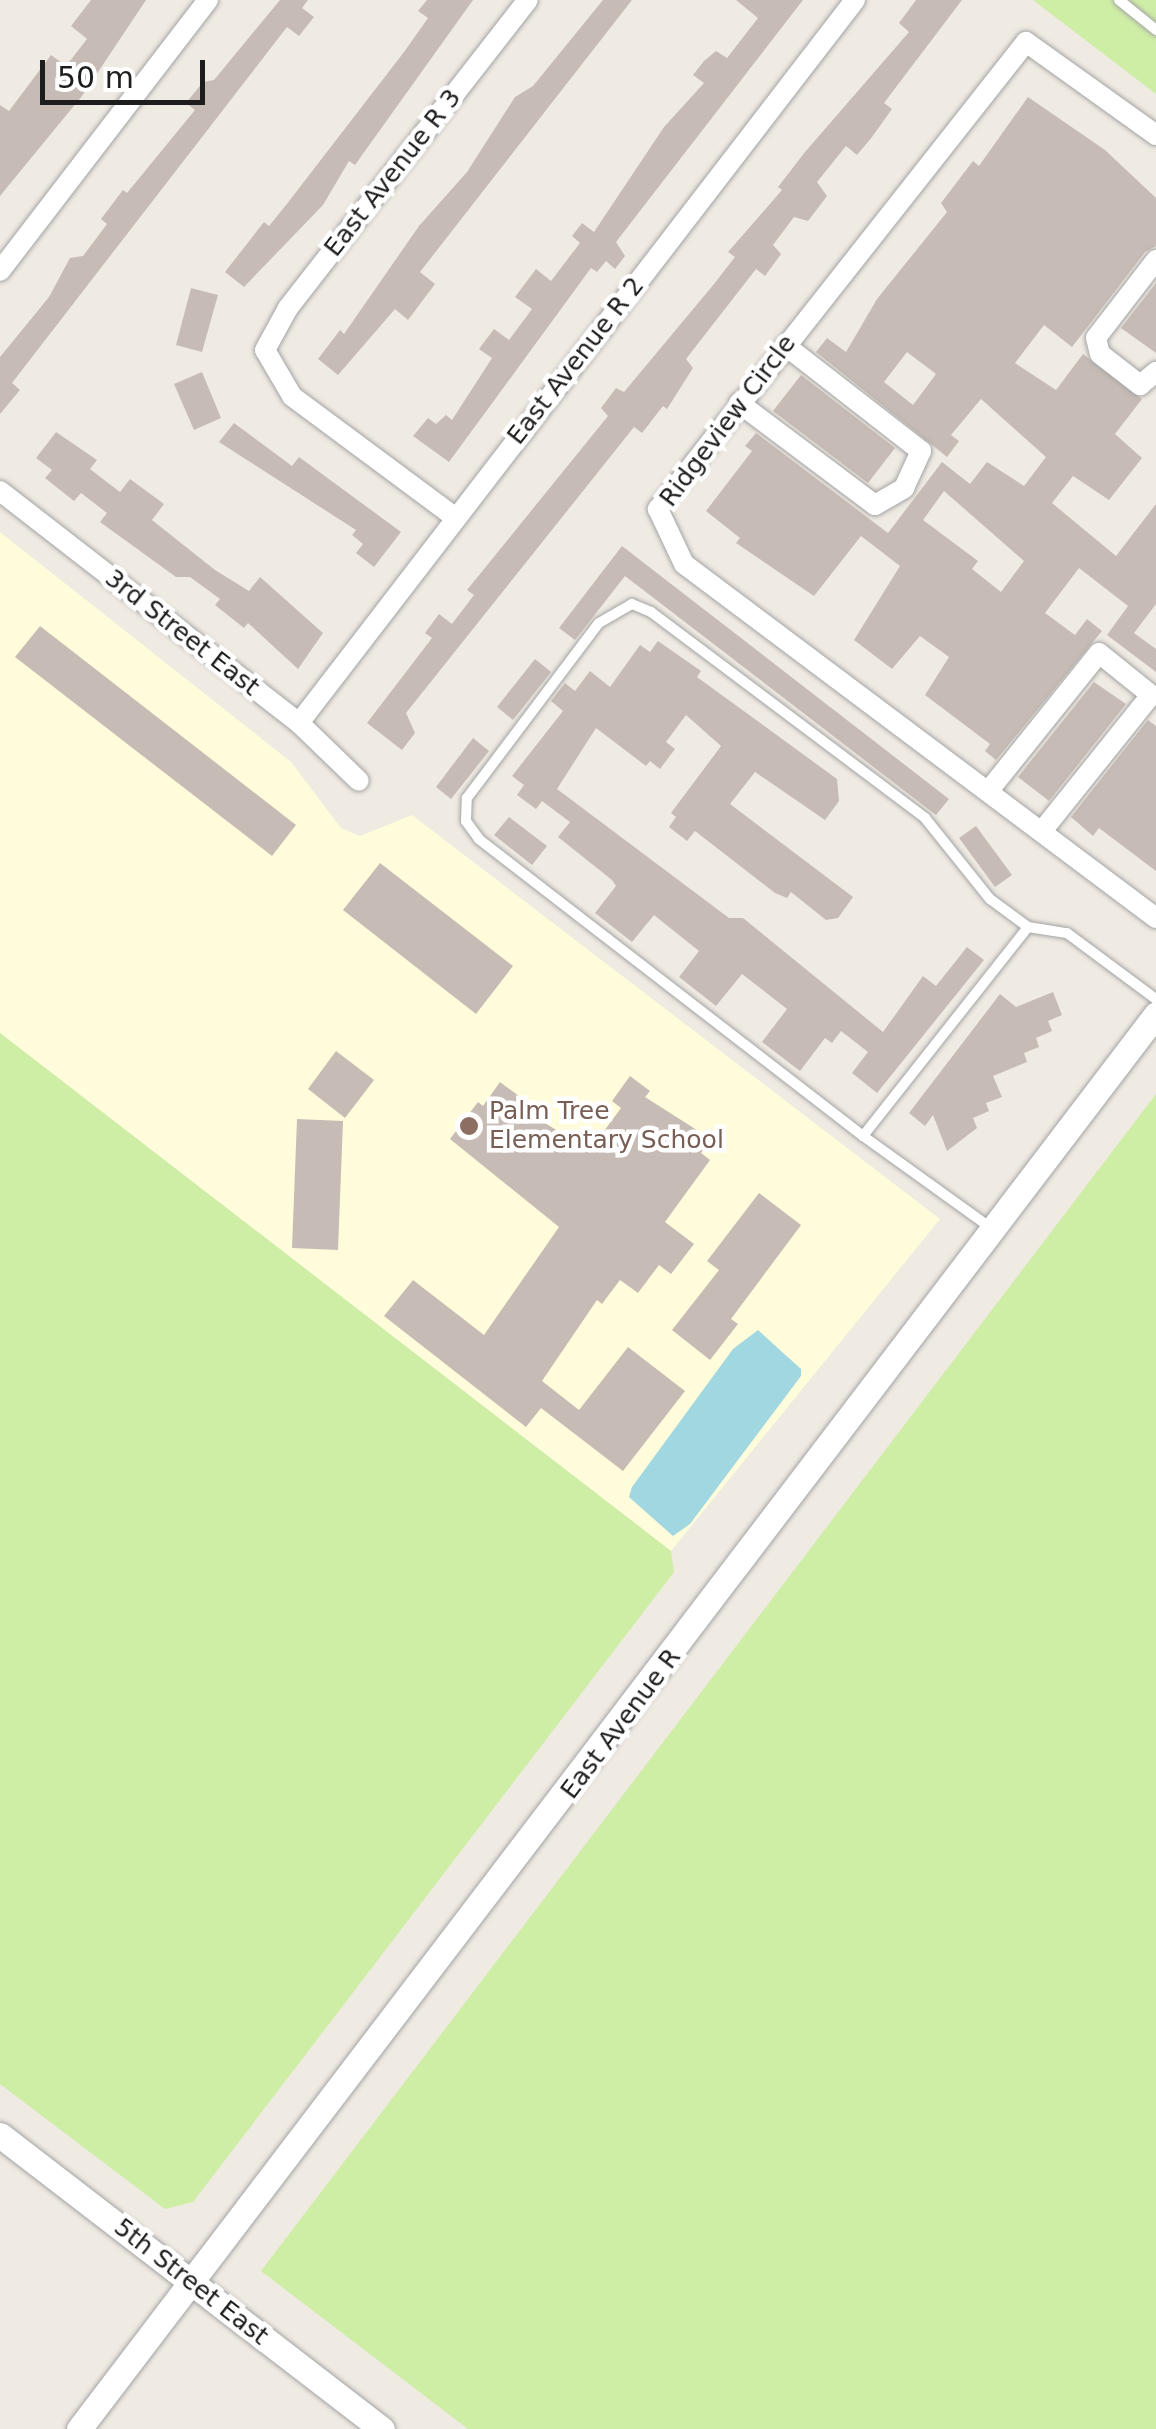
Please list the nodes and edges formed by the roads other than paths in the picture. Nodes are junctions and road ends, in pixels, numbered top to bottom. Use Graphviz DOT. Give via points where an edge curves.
graph roads {
  1 [pos="208,0"];
  2 [pos="528,0"];
  3 [pos="854,0"];
  4 [pos="1118,0"];
  5 [pos="1156,30"];
  6 [pos="1156,136"];
  7 [pos="1156,260"];
  8 [pos="0,271"];
  9 [pos="784,345"];
  10 [pos="1156,372"];
  11 [pos="739,403"];
  12 [pos="0,491"];
  13 [pos="456,518"];
  14 [pos="299,723"];
  15 [pos="359,781"];
  16 [pos="990,789"];
  17 [pos="1043,830"];
  18 [pos="1156,918"];
  19 [pos="1028,928"];
  20 [pos="1156,999"];
  21 [pos="1156,1014"];
  22 [pos="863,1136"];
  23 [pos="993,1229"];
  24 [pos="0,2135"];
  25 [pos="193,2283"];
  26 [pos="79,2429"];
  27 [pos="382,2429"];
  1 -- 8 [label="street"];
  2 -- 13 [label="street, East Avenue R 3" via="288,308 265,350 292,396"];
  3 -- 13 [label="street, East Avenue R 2"];
  4 -- 5 [label="lane"];
  6 -- 9 [label="street, Ridgeview Circle" via="1026,42"];
  7 -- 10 [label="street" via="1096,338 1100,354 1140,385"];
  9 -- 11 [label="street, Ridgeview Circle"];
  9 -- 11 [label="street" via="921,451 904,488 876,505"];
  11 -- 16 [label="street, Ridgeview Circle" via="658,509 684,564"];
  12 -- 14 [label="street, 3rd Street East"];
  13 -- 14 [label="street, East Avenue R 2"];
  14 -- 15 [label="street, 3rd Street East"];
  16 -- 17 [label="street, Ridgeview Circle"];
  16 -- 17 [label="street" via="1098,653 1151,695"];
  17 -- 18 [label="street, Ridgeview Circle"];
  19 -- 20 [label="lane" via="1067,933"];
  19 -- 22 [label="lane"];
  19 -- 22 [label="lane" via="990,899 925,818 651,612 632,604 598,623 467,798 466,821 479,839"];
  21 -- 23 [label="street, East Avenue R"];
  22 -- 23 [label="lane"];
  23 -- 25 [label="street, East Avenue R"];
  24 -- 25 [label="street, 5th Street East"];
  25 -- 26 [label="street, East Avenue R"];
  25 -- 27 [label="street, 5th Street East"];
}
